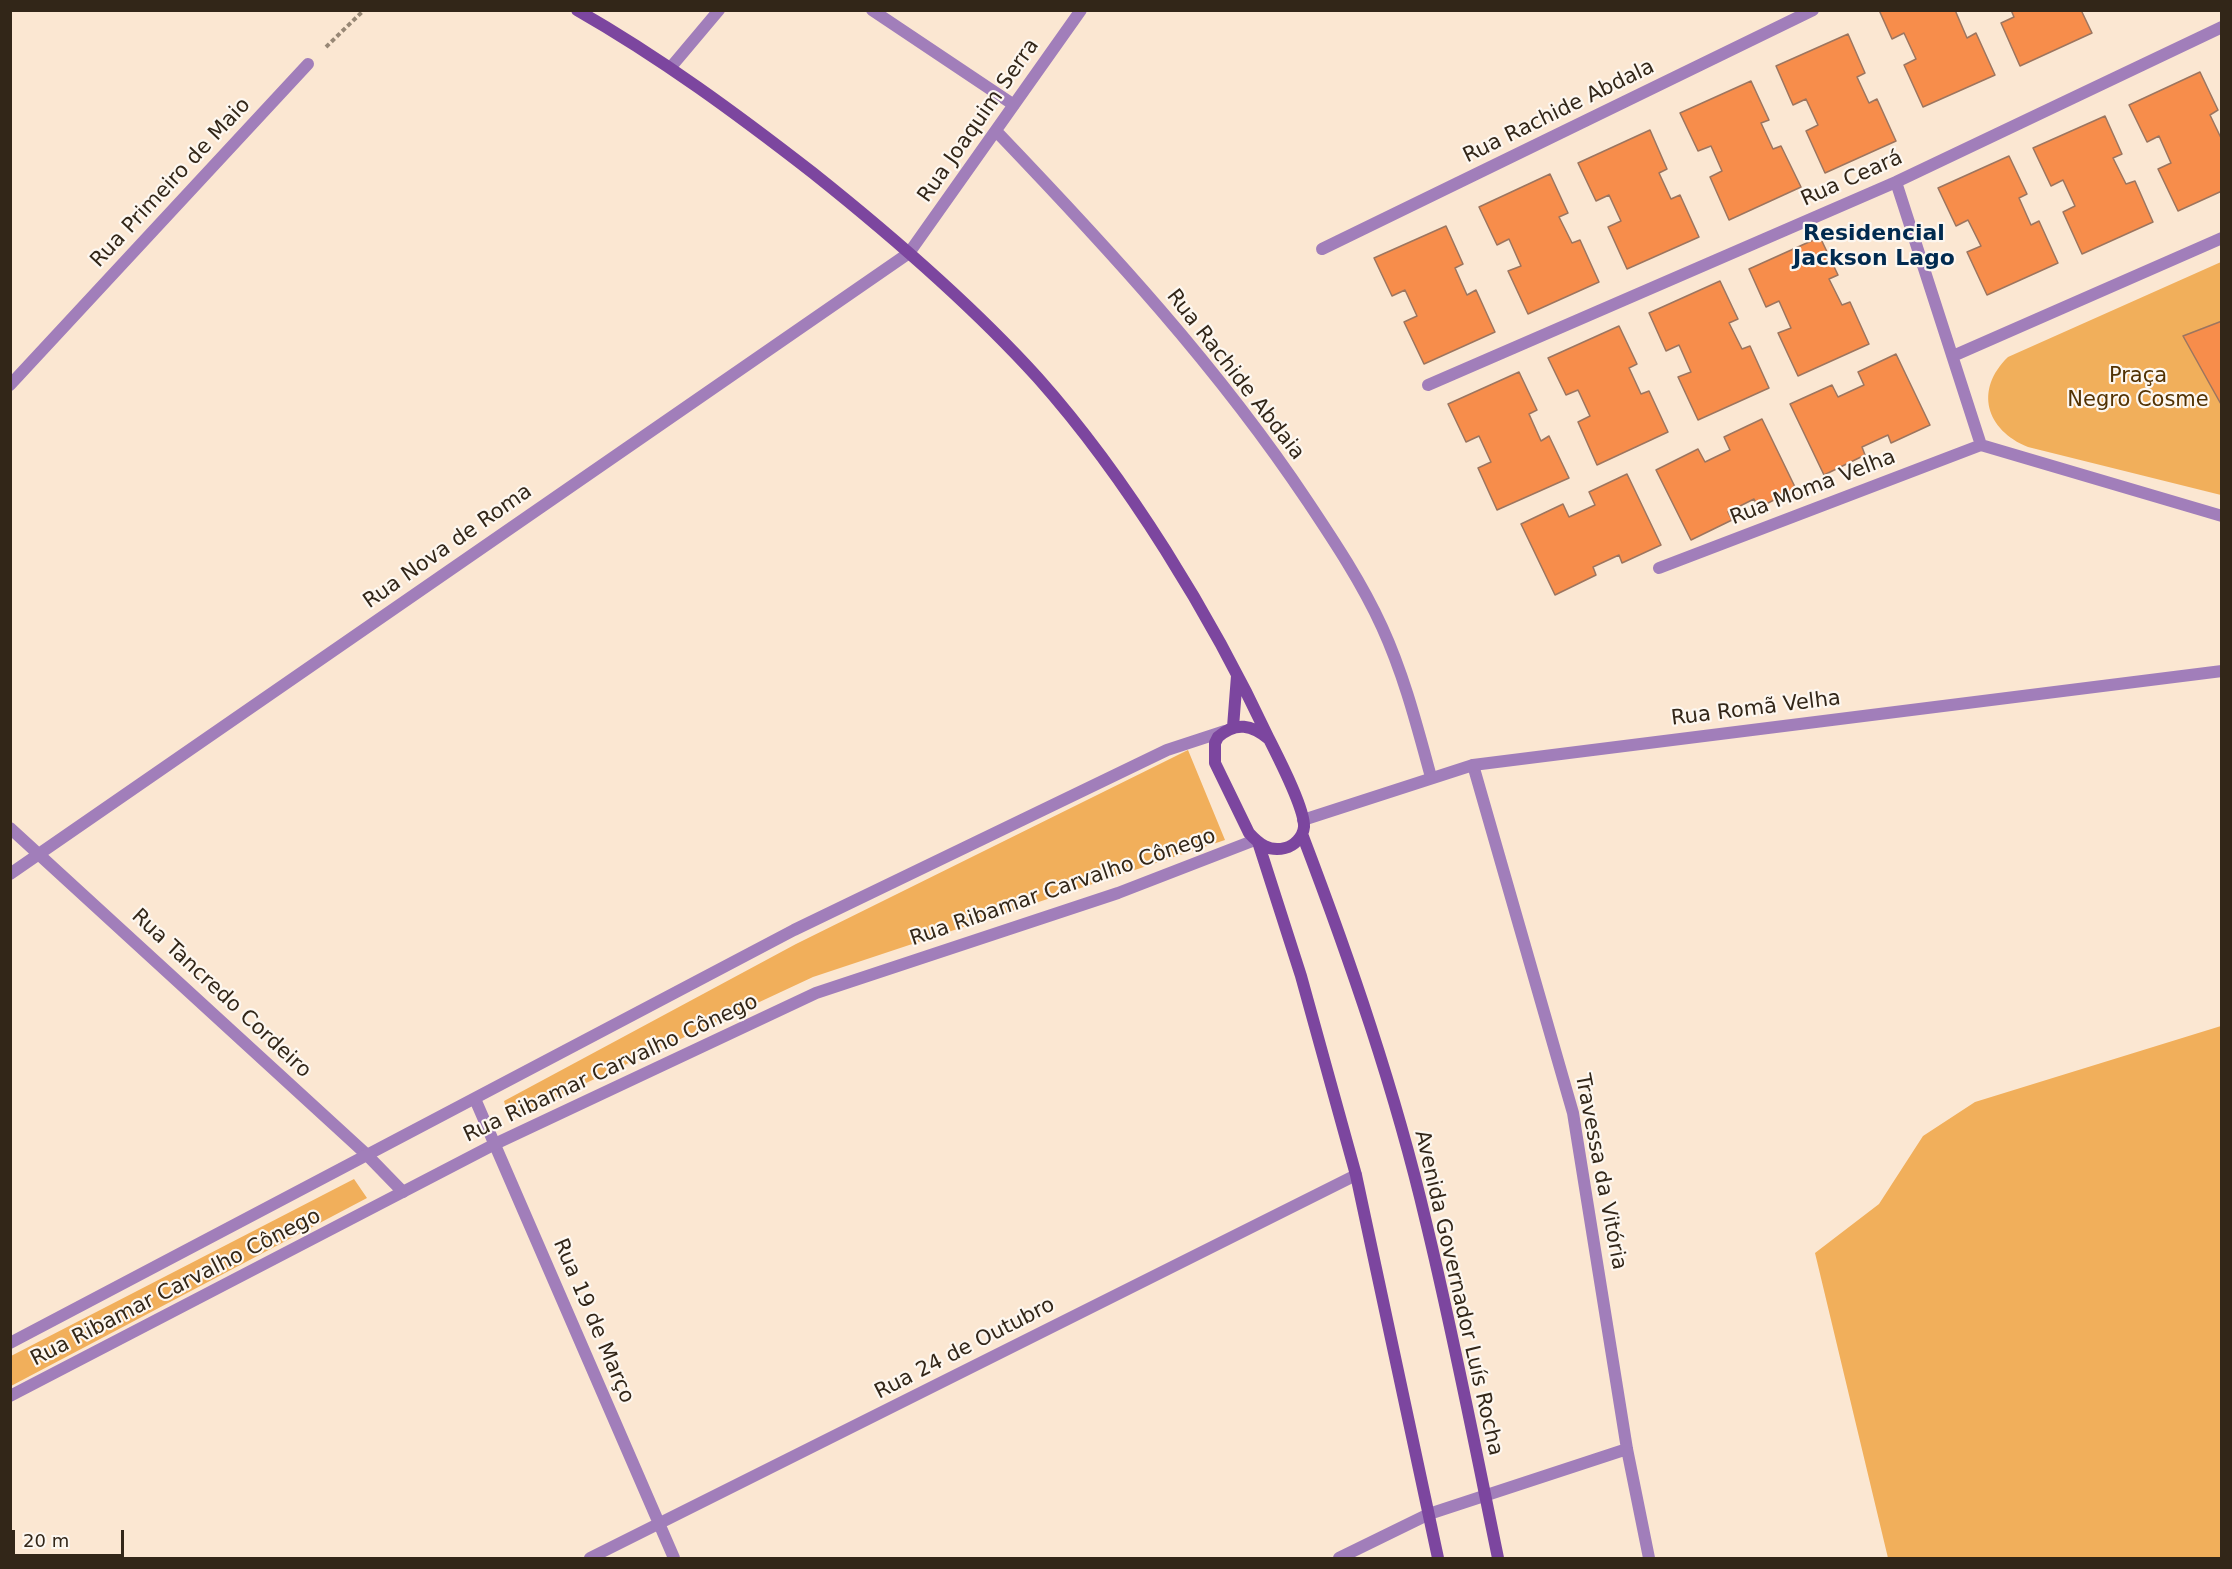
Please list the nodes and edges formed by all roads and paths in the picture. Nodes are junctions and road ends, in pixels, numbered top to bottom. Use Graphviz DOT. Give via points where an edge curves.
graph roads {
  1 [pos="364,10"];
  2 [pos="577,10"];
  3 [pos="719,10"];
  4 [pos="872,10"];
  5 [pos="1081,10"];
  6 [pos="1813,10"];
  7 [pos="2222,27"];
  8 [pos="308,64"];
  9 [pos="671,67"];
  10 [pos="1014,105"];
  11 [pos="996,131"];
  12 [pos="1896,182"];
  13 [pos="2222,238"];
  14 [pos="1322,249"];
  15 [pos="909,253"];
  16 [pos="1953,356"];
  17 [pos="10,385"];
  18 [pos="1428,385"];
  19 [pos="1981,445"];
  20 [pos="2222,516"];
  21 [pos="1659,568"];
  22 [pos="2222,671"];
  23 [pos="1237,675"];
  24 [pos="1229,729"];
  25 [pos="1269,739"];
  26 [pos="1473,765"];
  27 [pos="1431,777"];
  28 [pos="1303,820"];
  29 [pos="10,828"];
  30 [pos="1302,834"];
  31 [pos="1256,841"];
  32 [pos="39,853"];
  33 [pos="10,874"];
  34 [pos="476,1099"];
  35 [pos="497,1143"];
  36 [pos="366,1154"];
  37 [pos="1356,1175"];
  38 [pos="403,1192"];
  39 [pos="10,1343"];
  40 [pos="10,1396"];
  41 [pos="1627,1449"];
  42 [pos="1485,1496"];
  43 [pos="1429,1514"];
  44 [pos="659,1525"];
  45 [pos="590,1558"];
  46 [pos="674,1558"];
  47 [pos="1339,1558"];
  48 [pos="1438,1558"];
  49 [pos="1498,1558"];
  50 [pos="1649,1558"];
  1 -- 8 [label="path"];
  2 -- 9 [label="main road"];
  3 -- 9 [label="street"];
  4 -- 10 [label="street"];
  5 -- 10 [label="street, Rua Joaquim Serra"];
  6 -- 14 [label="street, Rua Rachide Abdala"];
  7 -- 12 [label="street, Rua Ceará"];
  8 -- 17 [label="street, Rua Primeiro de Maio"];
  9 -- 15 [label="main road" via="735,112"];
  10 -- 11 [label="street, Rua Joaquim Serra"];
  11 -- 15 [label="street, Rua Joaquim Serra"];
  11 -- 27 [label="street, Rua Rachide Abdaia" via="1100,241 1265,438 1330,535 1381,625 1407,690"];
  12 -- 16 [label="street"];
  12 -- 18 [label="street, Rua Ceará"];
  13 -- 16 [label="street"];
  15 -- 23 [label="main road" via="1038,379 1099,455 1161,544"];
  15 -- 32 [label="street, Rua Nova de Roma"];
  16 -- 19 [label="street"];
  19 -- 20 [label="street"];
  19 -- 21 [label="street, Rua Moma Velha"];
  22 -- 26 [label="street, Rua Romã Velha"];
  23 -- 24 [label="main road"];
  23 -- 25 [label="main road"];
  24 -- 25 [label="main road" via="1251,727"];
  24 -- 31 [label="main road" via="1215,743 1215,763 1241,821"];
  24 -- 34 [label="street, Rua Ribamar Carvalho Cônego" via="1167,750 794,930"];
  25 -- 28 [label="main road"];
  26 -- 27 [label="street, Rua Romã Velha"];
  26 -- 41 [label="street, Travessa da Vitória" via="1574,1113"];
  27 -- 28 [label="street, Rua Romã Velha"];
  28 -- 30 [label="main road"];
  29 -- 32 [label="street, Rua Tancredo Cordeiro"];
  30 -- 31 [label="main road" via="1284,849 1270,849"];
  30 -- 42 [label="main road, Avenida Governador Luís Rocha" via="1342,941 1397,1114 1426,1221"];
  31 -- 35 [label="street, Rua Ribamar Carvalho Cônego" via="1118,893 816,993"];
  31 -- 37 [label="main road" via="1301,976"];
  32 -- 33 [label="street, Rua Nova de Roma"];
  32 -- 36 [label="street, Rua Tancredo Cordeiro"];
  34 -- 35 [label="street, Rua 19 de Março"];
  34 -- 36 [label="street, Rua Ribamar Carvalho Cônego"];
  35 -- 38 [label="street, Rua Ribamar Carvalho Cônego"];
  35 -- 44 [label="street, Rua 19 de Março"];
  36 -- 38 [label="street, Rua Tancredo Cordeiro"];
  36 -- 39 [label="street, Rua Ribamar Carvalho Cônego"];
  37 -- 43 [label="main road"];
  37 -- 44 [label="street, Rua 24 de Outubro"];
  38 -- 40 [label="street, Rua Ribamar Carvalho Cônego"];
  41 -- 42 [label="street"];
  41 -- 50 [label="street, Travessa da Vitória"];
  42 -- 43 [label="street"];
  42 -- 49 [label="main road, Avenida Governador Luís Rocha"];
  43 -- 47 [label="street"];
  43 -- 48 [label="main road"];
  44 -- 45 [label="street, Rua 24 de Outubro"];
  44 -- 46 [label="street, Rua 19 de Março"];
}
